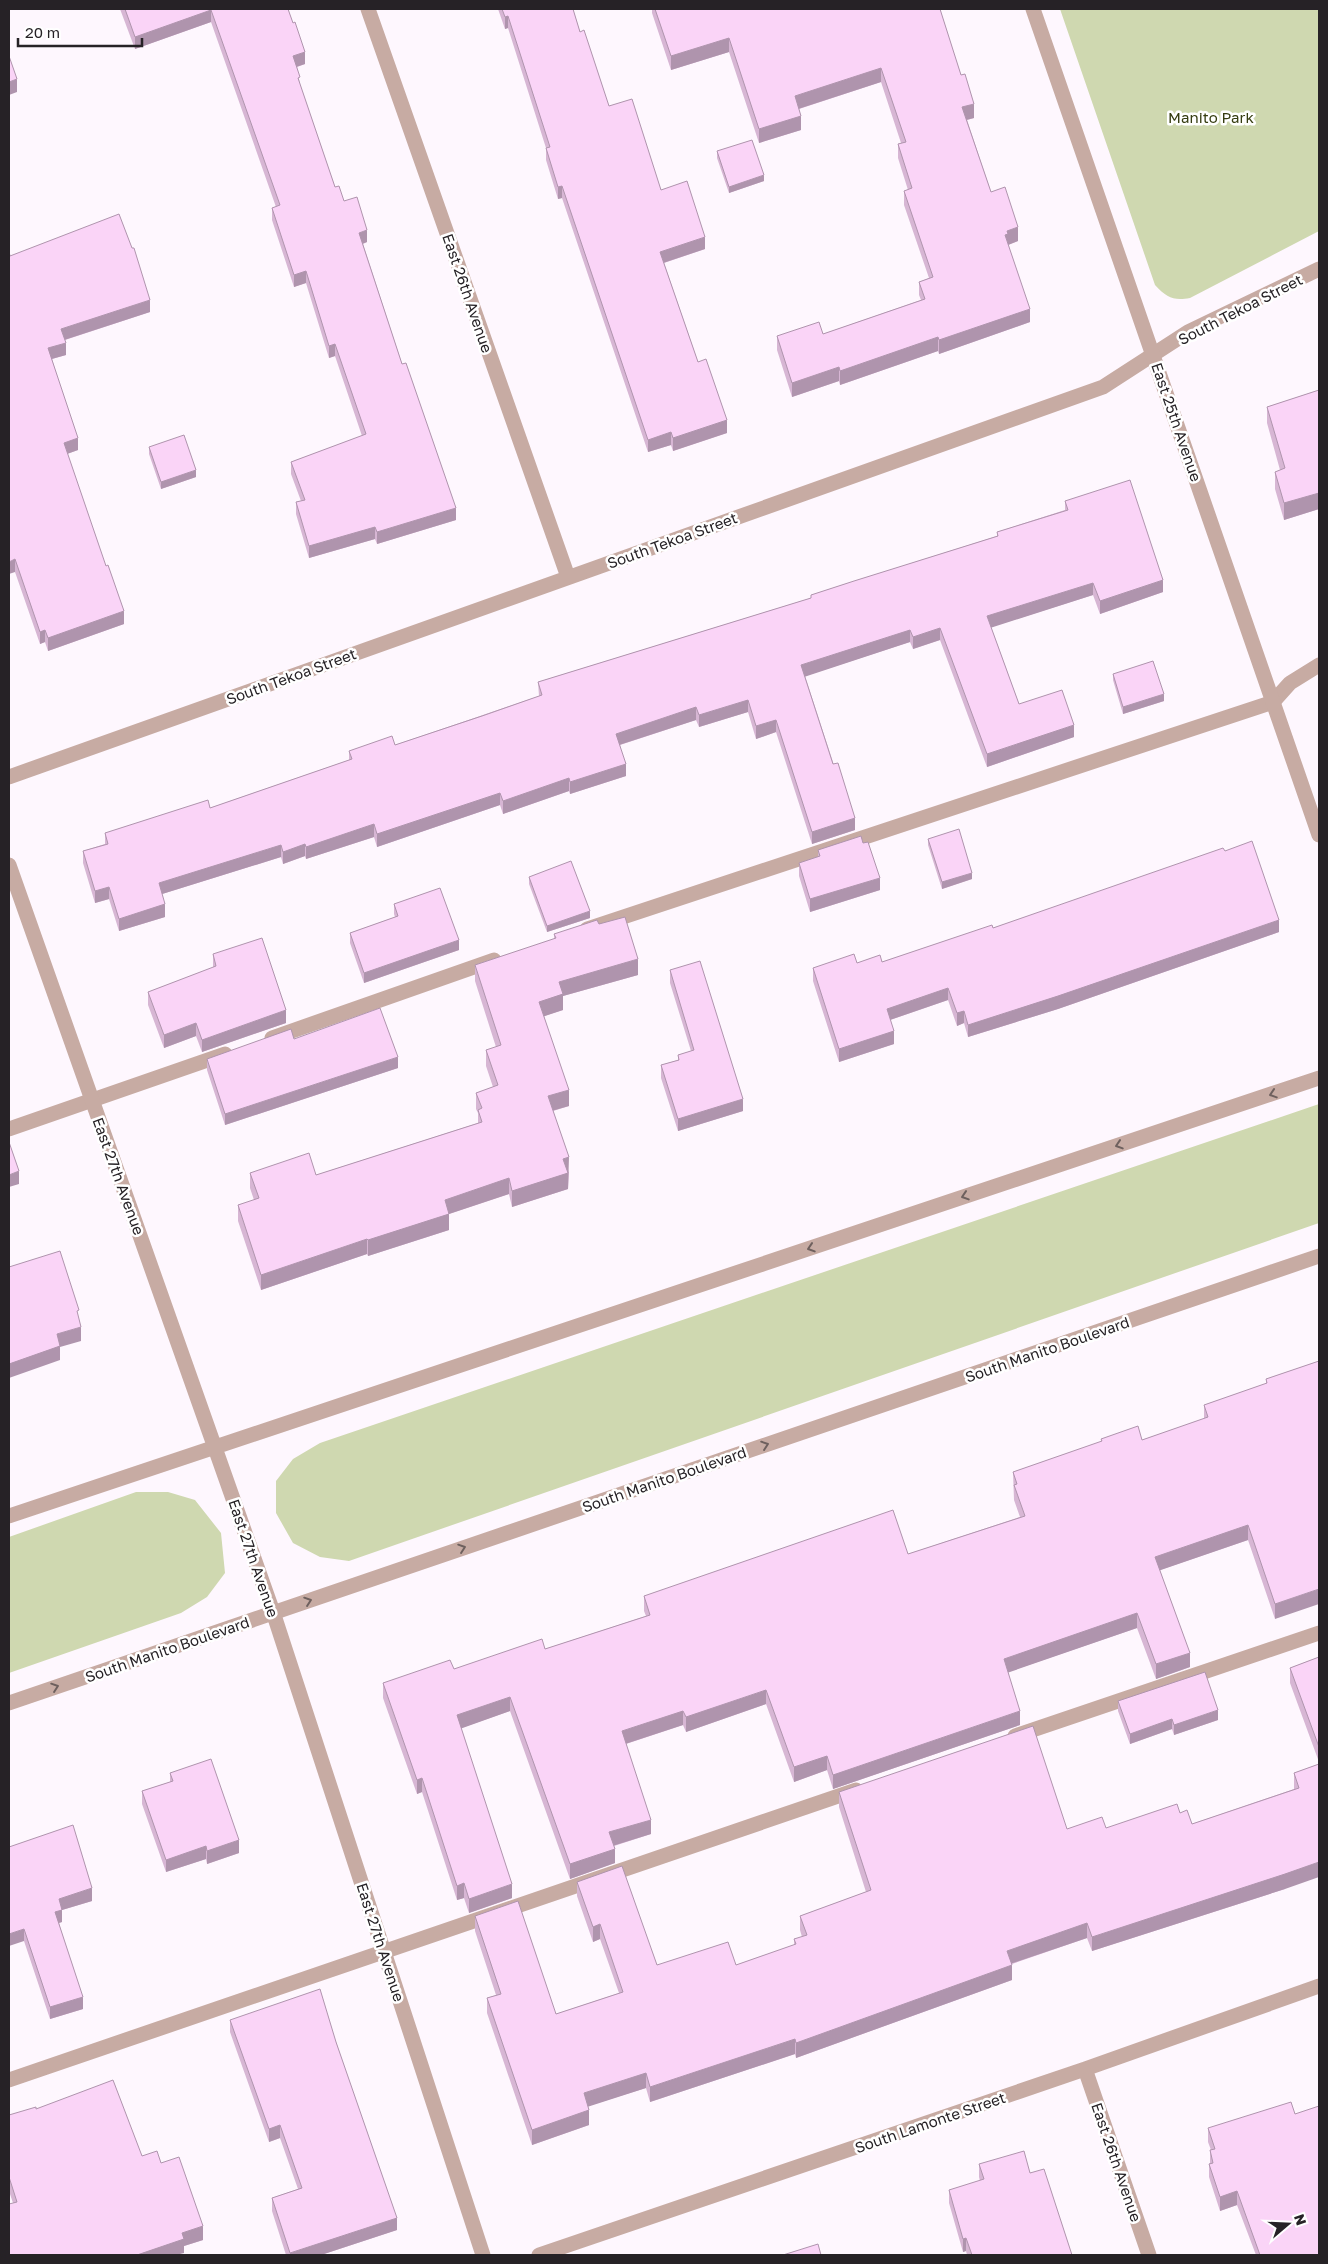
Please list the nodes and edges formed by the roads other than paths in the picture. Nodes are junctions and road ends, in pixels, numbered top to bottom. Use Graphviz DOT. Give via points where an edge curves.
graph roads {
  1 [pos="368,9"];
  2 [pos="1033,9"];
  3 [pos="1319,268"];
  4 [pos="1154,355"];
  5 [pos="568,577"];
  6 [pos="1319,665"];
  7 [pos="1273,702"];
  8 [pos="9,777"];
  9 [pos="1319,835"];
  10 [pos="9,865"];
  11 [pos="569,934"];
  12 [pos="512,954"];
  13 [pos="260,1042"];
  14 [pos="241,1048"];
  15 [pos="1319,1078"];
  16 [pos="93,1100"];
  17 [pos="9,1129"];
  18 [pos="1319,1256"];
  19 [pos="216,1446"];
  20 [pos="9,1516"];
  21 [pos="273,1612"];
  22 [pos="1319,1633"];
  23 [pos="9,1703"];
  24 [pos="999,1742"];
  25 [pos="868,1786"];
  26 [pos="384,1951"];
  27 [pos="1319,1986"];
  28 [pos="1085,2069"];
  29 [pos="9,2080"];
  30 [pos="484,2255"];
  31 [pos="539,2255"];
  32 [pos="1149,2255"];
  1 -- 5 [label="street, East 26th Avenue"];
  2 -- 4 [label="street, East 25th Avenue"];
  3 -- 4 [label="street, South Tekoa Street" via="1188,332"];
  4 -- 5 [label="street, South Tekoa Street" via="1103,387"];
  4 -- 7 [label="street, East 25th Avenue"];
  5 -- 8 [label="street, South Tekoa Street"];
  6 -- 7 [label="street" via="1290,683"];
  7 -- 9 [label="street, East 25th Avenue"];
  7 -- 11 [label="street"];
  10 -- 16 [label="street, East 27th Avenue"];
  12 -- 13 [label="street"];
  14 -- 16 [label="street"];
  15 -- 19 [label="street, one-way"];
  16 -- 17 [label="street"];
  16 -- 19 [label="street, East 27th Avenue"];
  21 -- 18 [label="street, South Manito Boulevard, one-way"];
  19 -- 20 [label="street"];
  19 -- 21 [label="street, East 27th Avenue"];
  23 -- 21 [label="street, South Manito Boulevard, one-way"];
  21 -- 26 [label="street, East 27th Avenue"];
  22 -- 24 [label="street"];
  25 -- 26 [label="street"];
  26 -- 29 [label="street"];
  26 -- 30 [label="street, East 27th Avenue"];
  27 -- 28 [label="street, South Lamonte Street"];
  28 -- 31 [label="street, South Lamonte Street"];
  28 -- 32 [label="street, East 26th Avenue"];
}
